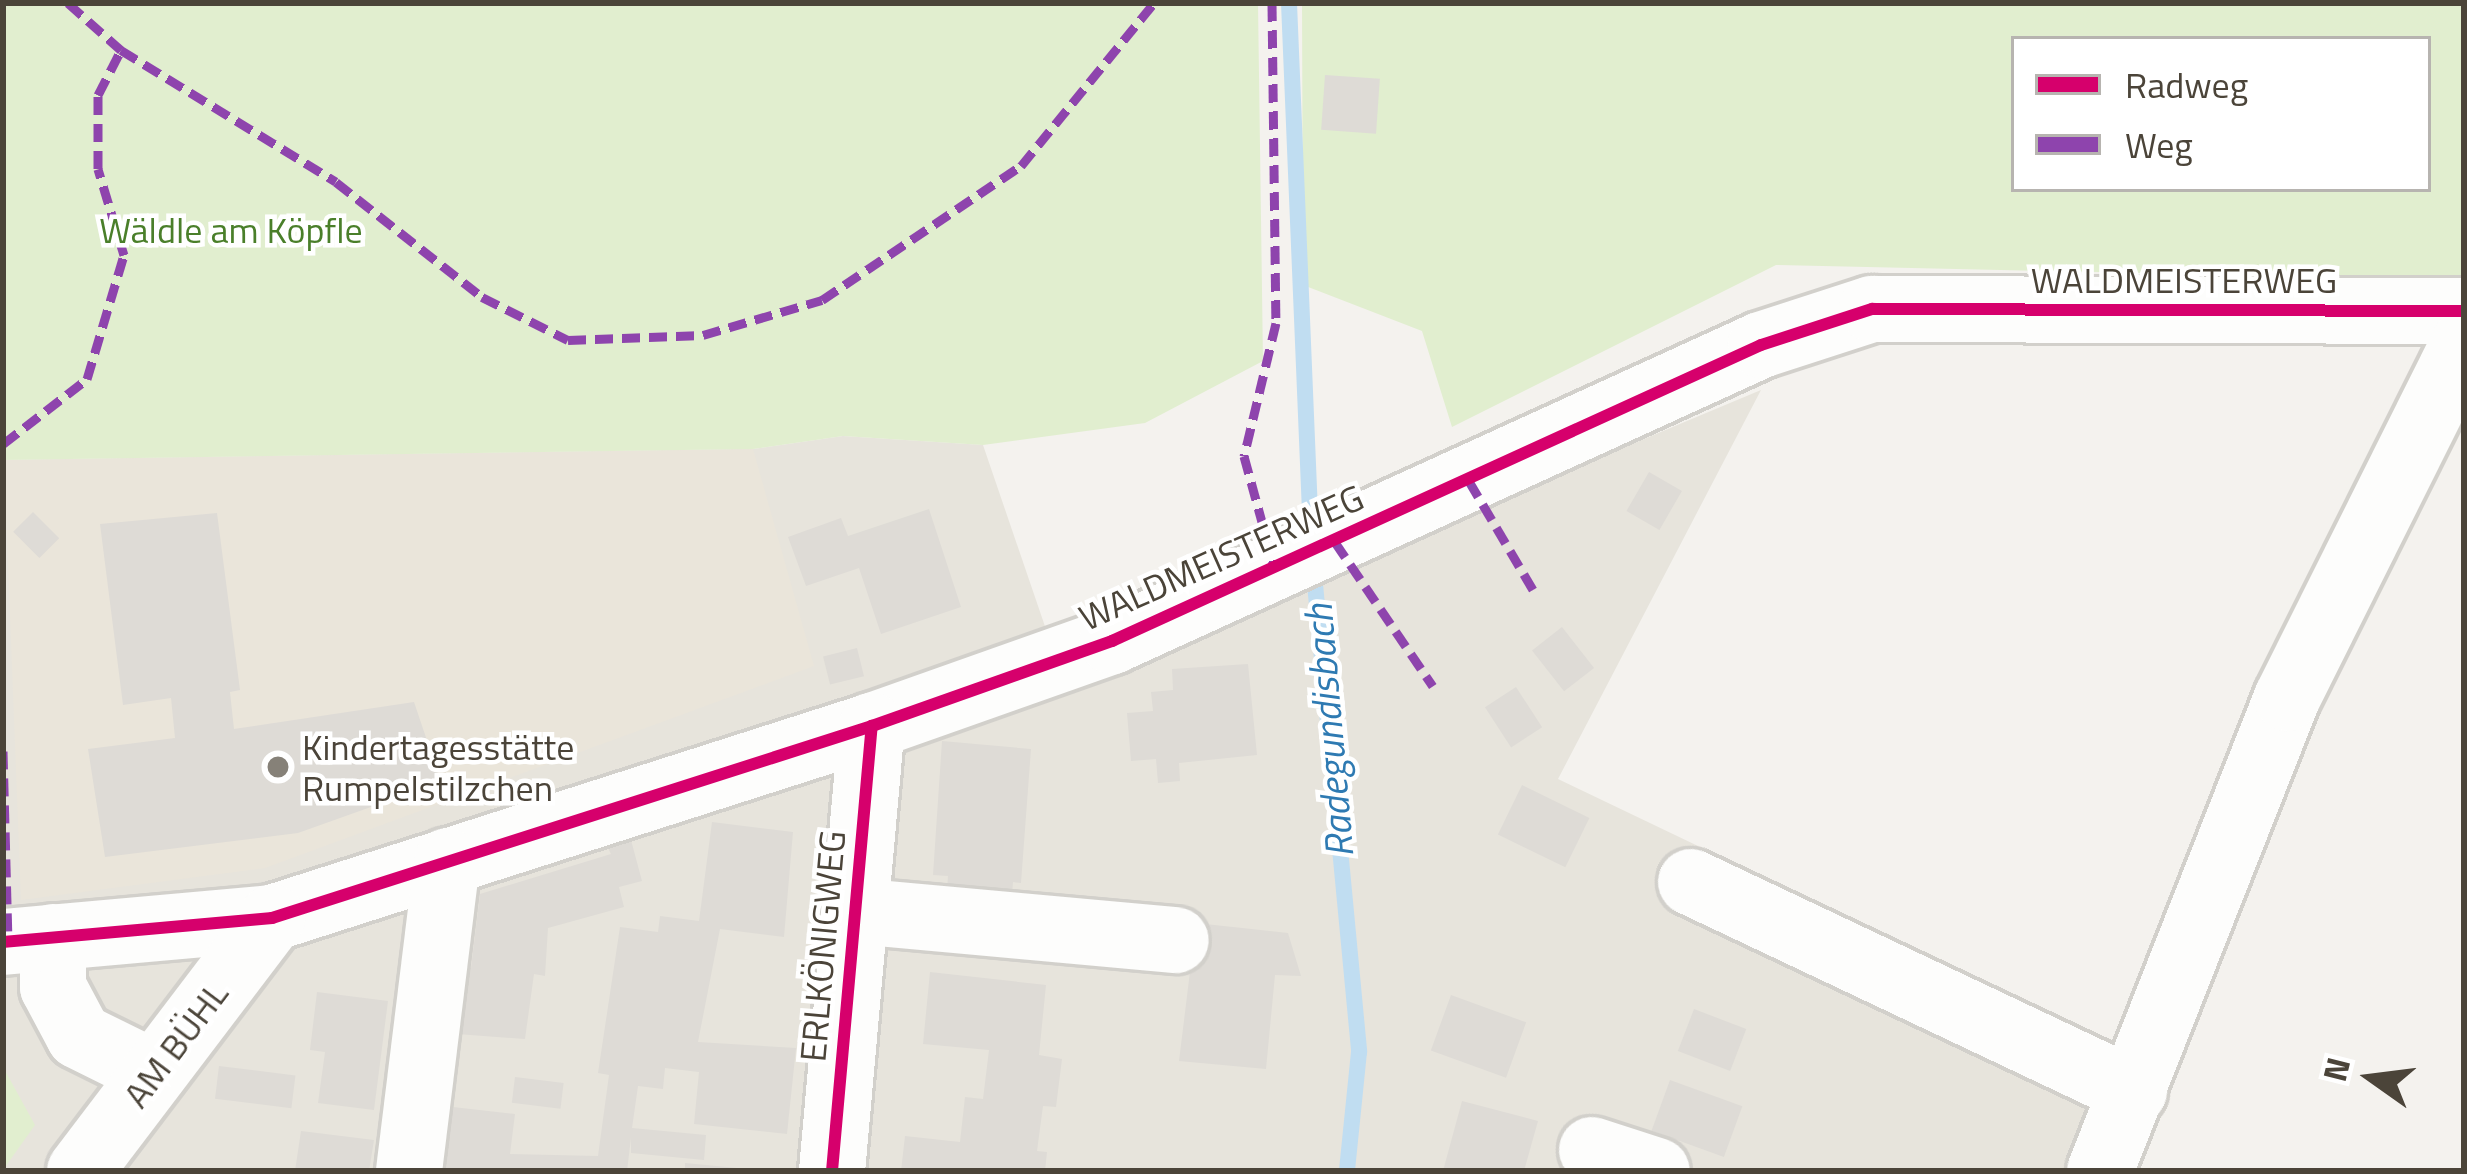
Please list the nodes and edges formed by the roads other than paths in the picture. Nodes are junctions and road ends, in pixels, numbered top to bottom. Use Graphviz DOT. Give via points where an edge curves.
graph roads {
  1 [pos="2464,311"];
  2 [pos="2464,343"];
  3 [pos="872,726"];
  4 [pos="447,861"];
  5 [pos="1690,882"];
  6 [pos="855,911"];
  7 [pos="272,918"];
  8 [pos="28,939"];
  9 [pos="1176,940"];
  10 [pos="152,1072"];
  11 [pos="2134,1091"];
  12 [pos="1592,1150"];
  13 [pos="80,1171"];
  14 [pos="409,1171"];
  15 [pos="832,1171"];
  16 [pos="1657,1171"];
  17 [pos="2100,1171"];
  1 -- 3 [label="street, WALDMEISTERWEG" via="1872,309 1761,345 1112,640"];
  2 -- 11 [label="street" via="2287,698"];
  3 -- 4 [label="street, WALDMEISTERWEG"];
  3 -- 6 [label="street, ERLKÖNIGWEG"];
  4 -- 7 [label="street, WALDMEISTERWEG"];
  4 -- 14 [label="street"];
  5 -- 11 [label="street"];
  6 -- 9 [label="street"];
  6 -- 15 [label="street, ERLKÖNIGWEG"];
  7 -- 8 [label="street, WALDMEISTERWEG"];
  7 -- 10 [label="street, AM BÜHL"];
  8 -- 10 [label="street" via="80,1036"];
  10 -- 13 [label="street, AM BÜHL"];
  11 -- 17 [label="street"];
  12 -- 16 [label="street"];
}
